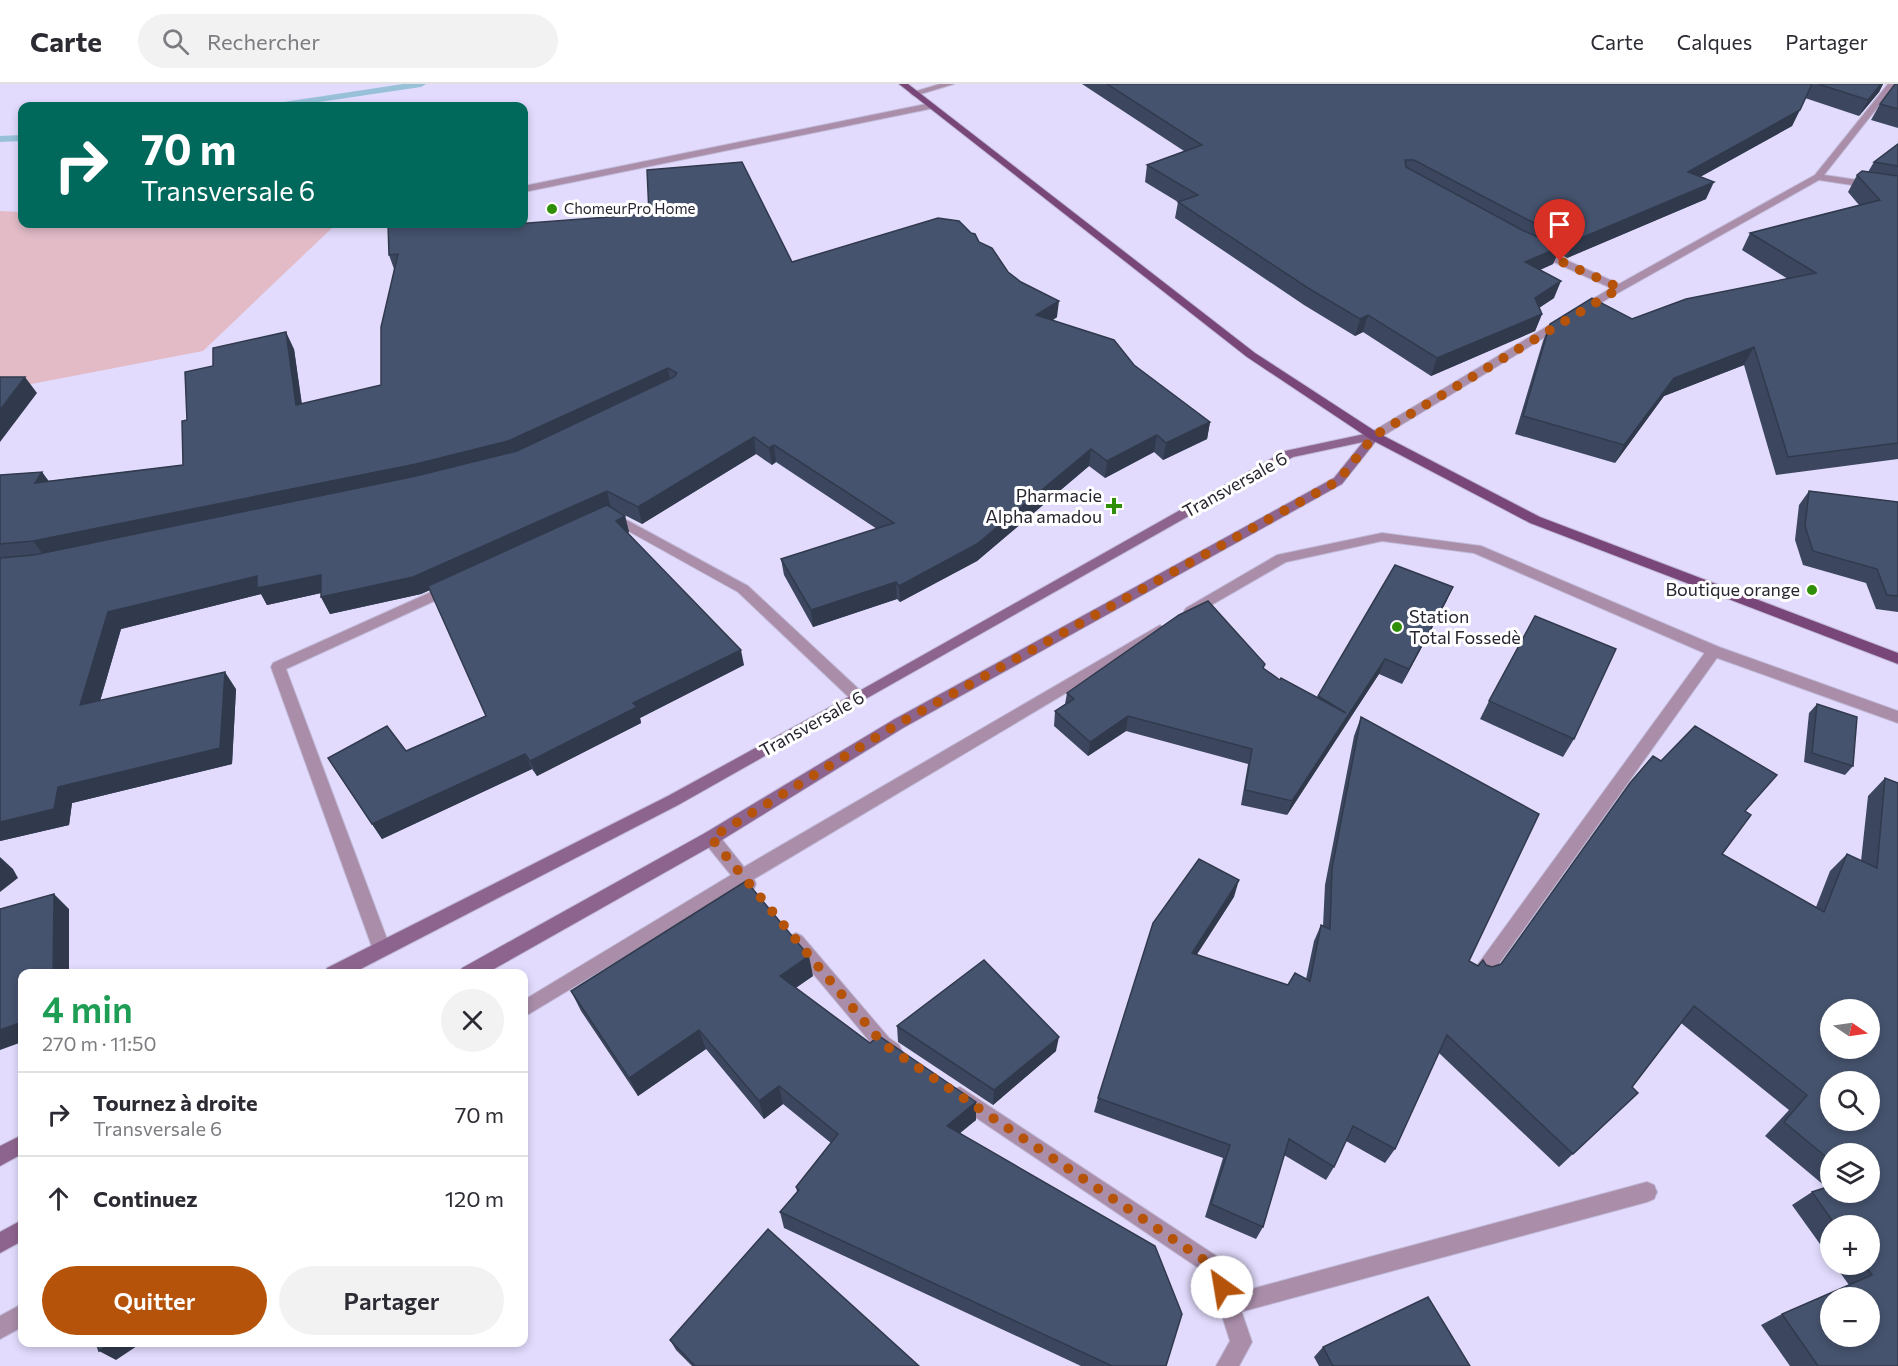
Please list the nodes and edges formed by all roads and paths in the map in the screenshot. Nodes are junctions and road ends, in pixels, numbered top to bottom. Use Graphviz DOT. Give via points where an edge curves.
graph roads {
  1 [pos="903,84"];
  2 [pos="950,84"];
  3 [pos="1887,87"];
  4 [pos="914,93"];
  5 [pos="931,106"];
  6 [pos="1818,177"];
  7 [pos="528,188"];
  8 [pos="1898,189"];
  9 [pos="1531,248"];
  10 [pos="1620,288"];
  11 [pos="1374,436"];
  12 [pos="602,519"];
  13 [pos="461,583"];
  14 [pos="1714,651"];
  15 [pos="1898,659"];
  16 [pos="859,698"];
  17 [pos="1898,717"];
  18 [pos="711,838"];
  19 [pos="742,877"];
  20 [pos="756,894"];
  21 [pos="786,929"];
  22 [pos="381,947"];
  23 [pos="342,969"];
  24 [pos="477,969"];
  25 [pos="1482,973"];
  26 [pos="528,1007"];
  27 [pos="912,1064"];
  28 [pos="942,1084"];
  29 [pos="18,1146"];
  30 [pos="0,1156"];
  31 [pos="1647,1192"];
  32 [pos="18,1232"];
  33 [pos="0,1243"];
  34 [pos="1229,1305"];
  35 [pos="18,1318"];
  36 [pos="0,1329"];
  37 [pos="1227,1366"];
  1 -- 4 [label="main road"];
  2 -- 4 [label="street"];
  3 -- 6 [label="street"];
  4 -- 5 [label="main road"];
  5 -- 7 [label="street"];
  5 -- 11 [label="main road" via="1251,355"];
  6 -- 8 [label="street"];
  6 -- 10 [label="street"];
  9 -- 10 [label="street"];
  10 -- 11 [label="street"];
  11 -- 15 [label="main road" via="1535,520"];
  11 -- 16 [label="main road, Transversale 6" via="1289,454"];
  11 -- 18 [label="main road" via="1338,481 898,724"];
  12 -- 16 [label="street" via="612,514 743,589"];
  13 -- 22 [label="street" via="278,667"];
  14 -- 17 [label="street"];
  14 -- 19 [label="street" via="1476,549 1382,537 1282,558"];
  14 -- 25 [label="street"];
  16 -- 22 [label="main road, Transversale 6" via="674,800"];
  18 -- 19 [label="street"];
  18 -- 24 [label="main road"];
  19 -- 20 [label="street"];
  19 -- 26 [label="street"];
  21 -- 27 [label="street" via="883,1044"];
  22 -- 23 [label="main road, Transversale 6"];
  28 -- 34 [label="street" via="1216,1268"];
  29 -- 30 [label="main road"];
  31 -- 34 [label="street"];
  32 -- 33 [label="main road"];
  34 -- 37 [label="street" via="1241,1342"];
  35 -- 36 [label="street"];
}
